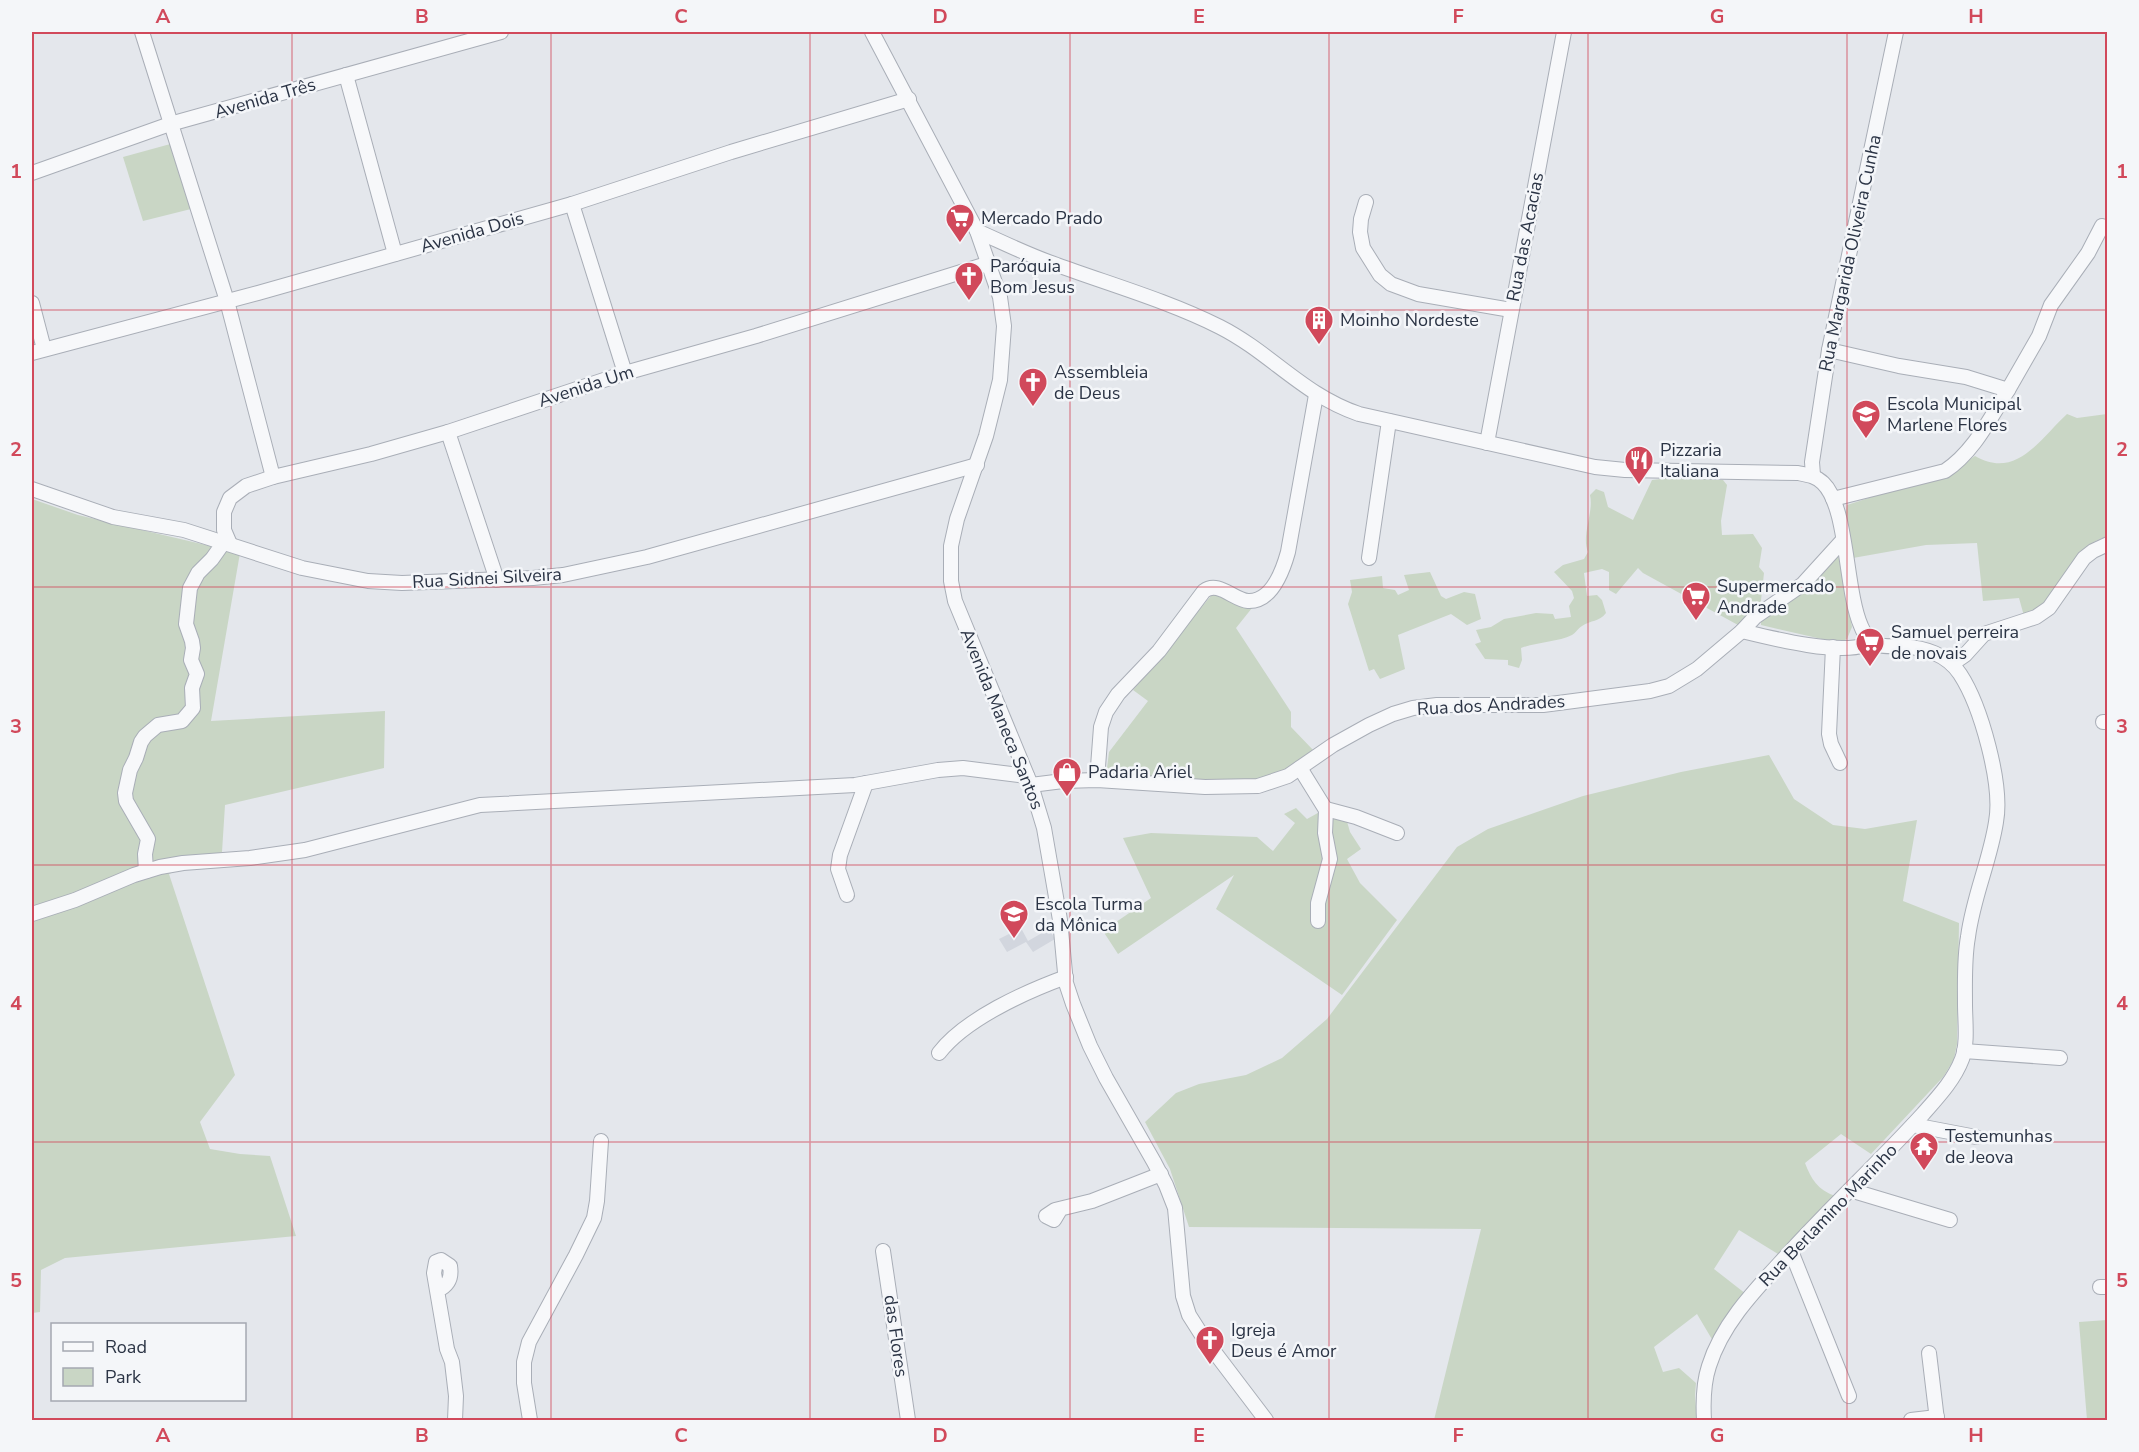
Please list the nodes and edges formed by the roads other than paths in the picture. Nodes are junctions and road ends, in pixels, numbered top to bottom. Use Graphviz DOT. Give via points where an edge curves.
graph roads {
  1 [pos="142,32"];
  2 [pos="501,32"];
  3 [pos="872,32"];
  4 [pos="1564,32"];
  5 [pos="1896,32"];
  6 [pos="346,75"];
  7 [pos="909,99"];
  8 [pos="170,124"];
  9 [pos="32,173"];
  10 [pos="1366,202"];
  11 [pos="572,204"];
  12 [pos="2102,226"];
  13 [pos="977,231"];
  14 [pos="395,254"];
  15 [pos="990,263"];
  16 [pos="227,301"];
  17 [pos="32,303"];
  18 [pos="1511,310"];
  19 [pos="1828,350"];
  20 [pos="38,351"];
  21 [pos="625,373"];
  22 [pos="2008,390"];
  23 [pos="1316,395"];
  24 [pos="1389,421"];
  25 [pos="448,432"];
  26 [pos="1487,443"];
  27 [pos="976,465"];
  28 [pos="1813,475"];
  29 [pos="273,477"];
  30 [pos="32,489"];
  31 [pos="1833,499"];
  32 [pos="1843,540"];
  33 [pos="227,543"];
  34 [pos="2108,544"];
  35 [pos="1369,558"];
  36 [pos="497,580"];
  37 [pos="1742,631"];
  38 [pos="1868,639"];
  39 [pos="1833,647"];
  40 [pos="1953,664"];
  41 [pos="1840,762"];
  42 [pos="1300,768"];
  43 [pos="1029,780"];
  44 [pos="1097,780"];
  45 [pos="866,783"];
  46 [pos="1326,809"];
  47 [pos="1397,833"];
  48 [pos="146,871"];
  49 [pos="847,895"];
  50 [pos="32,914"];
  51 [pos="1318,921"];
  52 [pos="1066,977"];
  53 [pos="1964,1051"];
  54 [pos="939,1053"];
  55 [pos="2060,1058"];
  56 [pos="1913,1125"];
  57 [pos="1976,1137"];
  58 [pos="601,1141"];
  59 [pos="1161,1174"];
  60 [pos="1850,1190"];
  61 [pos="1060,1210"];
  62 [pos="1950,1220"];
  63 [pos="883,1251"];
  64 [pos="1791,1251"];
  65 [pos="438,1290"];
  66 [pos="1929,1353"];
  67 [pos="1849,1396"];
  68 [pos="1937,1419"];
  69 [pos="455,1420"];
  70 [pos="530,1420"];
  71 [pos="908,1420"];
  72 [pos="1266,1420"];
  73 [pos="1704,1420"];
  74 [pos="1911,1420"];
  1 -- 8 [label="street"];
  2 -- 6 [label="street, Avenida Três"];
  3 -- 7 [label="street, Avenida Maneca Santos"];
  4 -- 18 [label="street, Rua das Acacias"];
  5 -- 19 [label="street, Rua Margarida Oliveira Cunha"];
  6 -- 8 [label="street, Avenida Três"];
  6 -- 14 [label="street"];
  7 -- 11 [label="street, Avenida Dois"];
  7 -- 13 [label="street, Avenida Maneca Santos"];
  8 -- 9 [label="street, Avenida Três"];
  8 -- 16 [label="street"];
  10 -- 18 [label="street" via="1360,225 1363,248 1380,275 1391,284 1418,294"];
  11 -- 14 [label="street, Avenida Dois"];
  11 -- 21 [label="street"];
  12 -- 22 [label="street" via="2088,253 2051,304 2039,336"];
  13 -- 15 [label="street, Avenida Maneca Santos"];
  13 -- 23 [label="street" via="1047,262 1208,321 1246,343"];
  14 -- 16 [label="street, Avenida Dois"];
  15 -- 21 [label="street, Avenida Um"];
  15 -- 27 [label="street, Avenida Maneca Santos" via="1000,297 1003,353 994,407"];
  16 -- 20 [label="street, Avenida Dois"];
  16 -- 29 [label="street"];
  17 -- 20 [label="street"];
  18 -- 26 [label="street, Rua das Acacias"];
  19 -- 22 [label="street" via="1966,377"];
  19 -- 28 [label="street, Rua Margarida Oliveira Cunha"];
  21 -- 25 [label="street, Avenida Um"];
  22 -- 31 [label="street" via="1969,451 1945,471"];
  23 -- 24 [label="street" via="1343,409"];
  23 -- 44 [label="street" via="1280,577 1256,600 1247,601 1214,587 1204,591 1106,712"];
  24 -- 26 [label="street"];
  24 -- 35 [label="street"];
  25 -- 29 [label="street, Avenida Um"];
  25 -- 36 [label="street"];
  26 -- 28 [label="street" via="1570,463 1626,470"];
  27 -- 36 [label="street, Rua Sidnei Silveira" via="636,559 563,575"];
  27 -- 43 [label="street, Avenida Maneca Santos" via="957,519 951,581 955,601"];
  28 -- 31 [label="street" via="1824,483"];
  29 -- 33 [label="street, Avenida Um" via="246,486 230,498 223,520"];
  30 -- 33 [label="street, Rua Sidnei Silveira" via="113,517 184,530"];
  31 -- 32 [label="street"];
  32 -- 37 [label="street, Rua dos Andrades" via="1803,584 1755,617"];
  32 -- 38 [label="street" via="1856,613"];
  33 -- 36 [label="street, Rua Sidnei Silveira" via="302,568 368,581"];
  33 -- 48 [label="street" via="198,573 190,588 186,624 196,674 193,708 182,721 158,725 146,736 128,777 126,801 148,839"];
  34 -- 40 [label="street" via="2084,558 2049,608 2036,617 1984,634"];
  37 -- 39 [label="street"];
  37 -- 42 [label="street, Rua dos Andrades" via="1697,669 1669,686 1544,705 1413,708 1369,725"];
  38 -- 39 [label="street" via="1857,648"];
  38 -- 40 [label="street" via="1878,645 1930,651"];
  39 -- 41 [label="street" via="1829,734"];
  40 -- 53 [label="street, Rua Berlamino Marinho" via="1978,714 1995,777 1998,812 1965,951"];
  42 -- 44 [label="street, Rua dos Andrades" via="1272,783 1242,788"];
  42 -- 46 [label="street"];
  43 -- 44 [label="street, Rua dos Andrades"];
  43 -- 45 [label="street, Rua dos Andrades" via="963,768"];
  43 -- 52 [label="street, Avenida Maneca Santos" via="1044,828"];
  45 -- 48 [label="street, Rua dos Andrades" via="490,804 304,850 183,863"];
  45 -- 49 [label="street" via="840,855 838,869"];
  46 -- 47 [label="street"];
  46 -- 51 [label="street" via="1330,859 1318,903"];
  48 -- 50 [label="street, Rua dos Andrades"];
  52 -- 54 [label="street" via="1022,995 963,1029"];
  52 -- 59 [label="street, Avenida Maneca Santos" via="1090,1046"];
  53 -- 55 [label="street"];
  53 -- 56 [label="street, Rua Berlamino Marinho" via="1956,1072"];
  56 -- 57 [label="street"];
  56 -- 60 [label="street, Rua Berlamino Marinho"];
  58 -- 70 [label="street" via="594,1218 530,1342 524,1362"];
  59 -- 61 [label="street"];
  59 -- 72 [label="street, Avenida Maneca Santos" via="1175,1208 1183,1296 1189,1315"];
  60 -- 62 [label="street"];
  60 -- 64 [label="street, Rua Berlamino Marinho"];
  63 -- 71 [label="street, das Flores"];
  64 -- 67 [label="street"];
  64 -- 73 [label="street, Rua Berlamino Marinho" via="1730,1322 1717,1345 1703,1389"];
  65 -- 69 [label="street" via="452,1362"];
  66 -- 68 [label="street"];
  68 -- 74 [label="street"];
}
